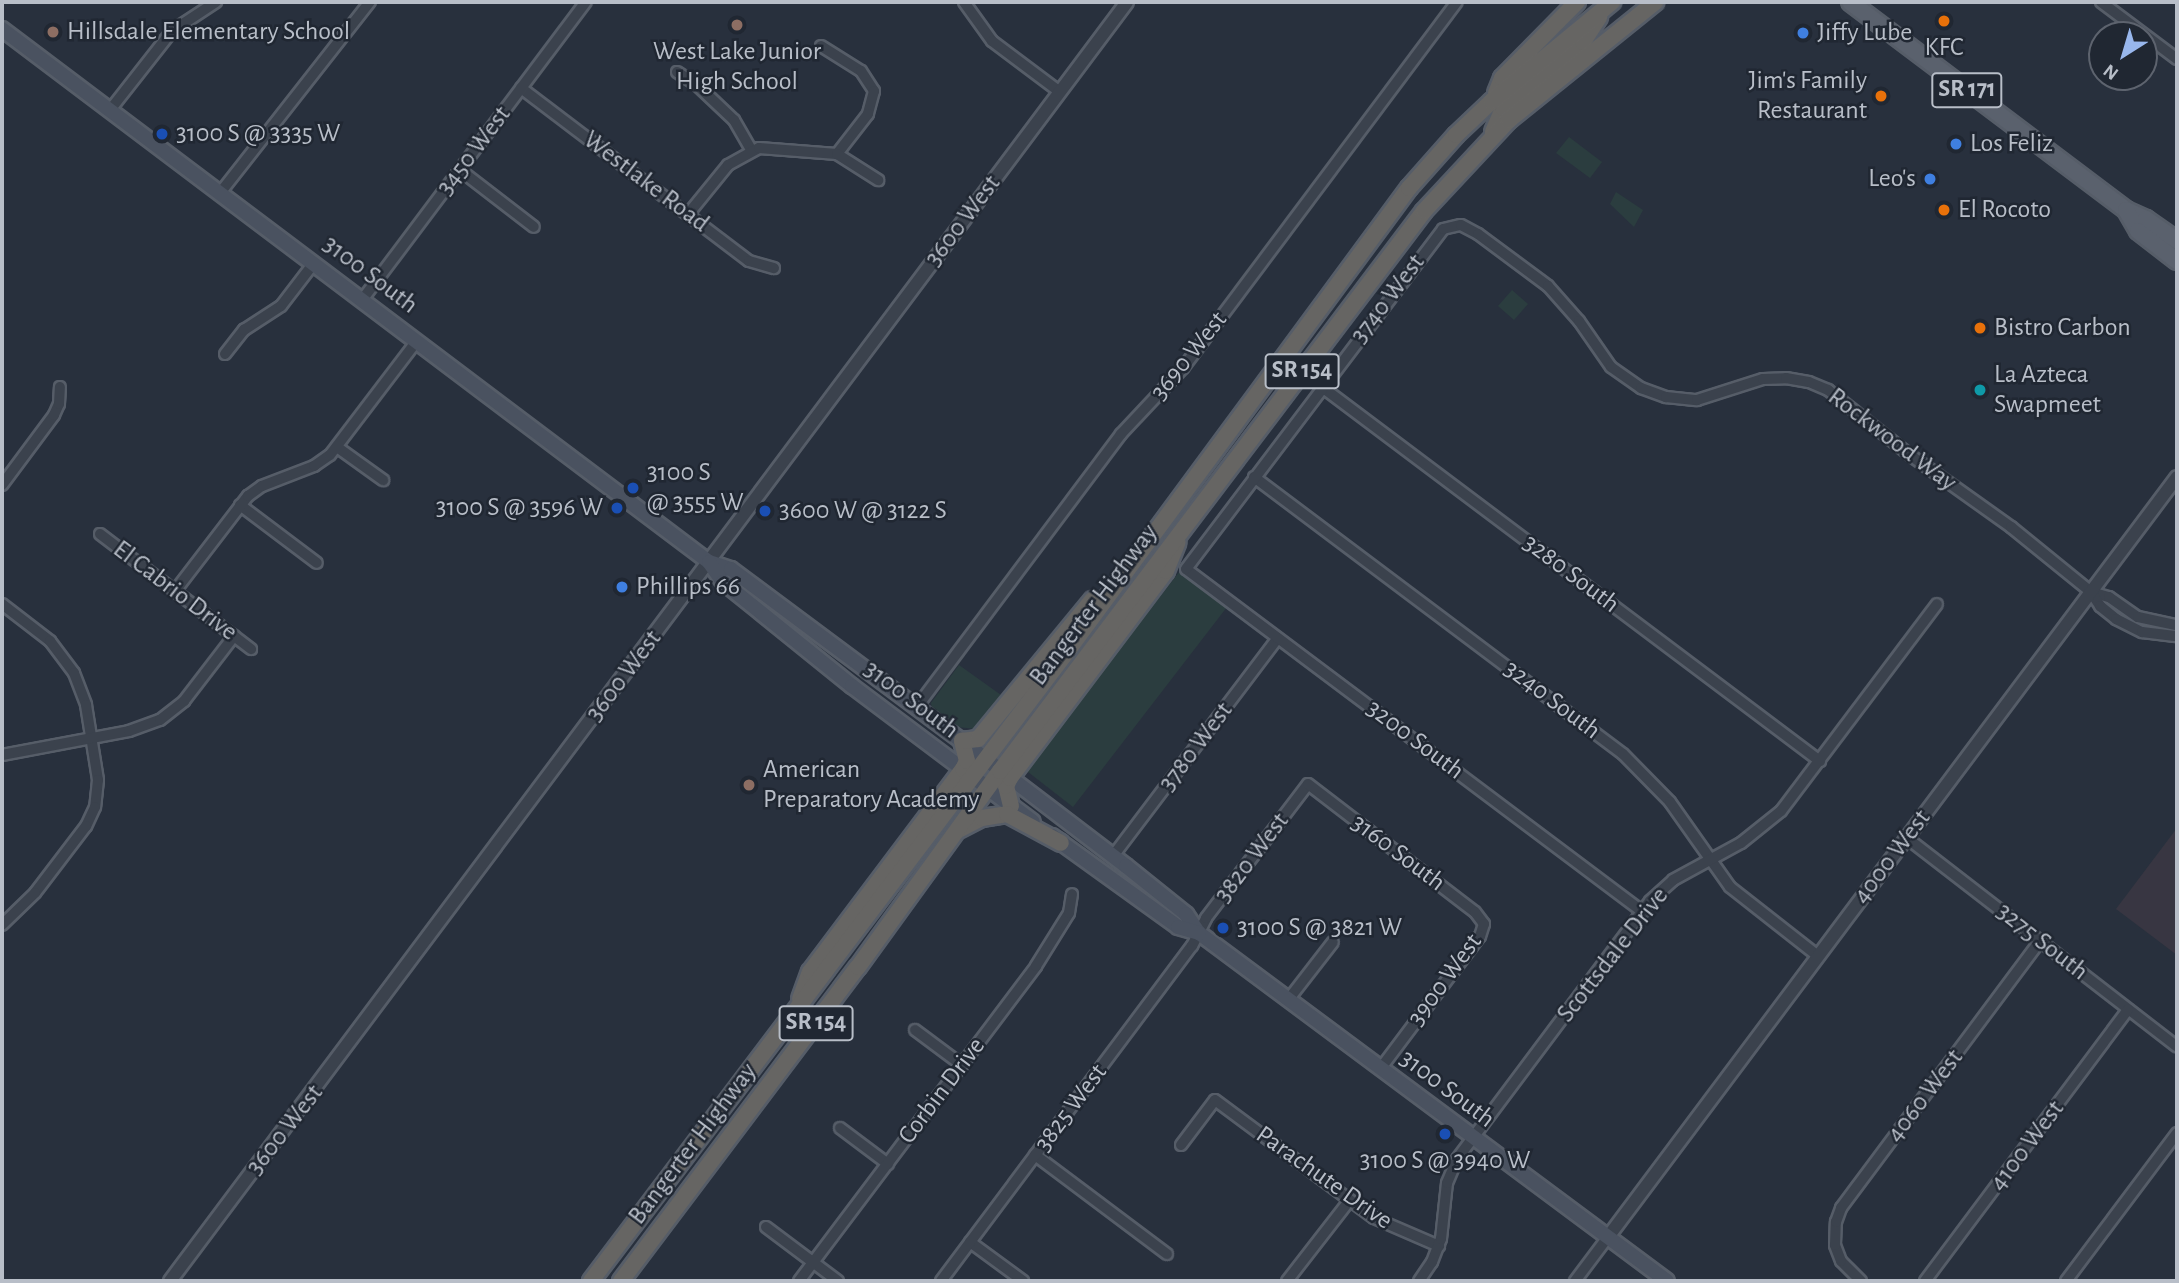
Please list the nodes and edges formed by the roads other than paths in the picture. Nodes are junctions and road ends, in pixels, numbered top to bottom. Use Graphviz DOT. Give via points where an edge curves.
graph roads {
  1 [pos="216,2"];
  2 [pos="370,2"];
  3 [pos="586,2"];
  4 [pos="964,2"];
  5 [pos="1127,2"];
  6 [pos="1457,2"];
  7 [pos="1577,2"];
  8 [pos="1655,2"];
  9 [pos="1850,2"];
  10 [pos="2101,2"];
  11 [pos="1606,4"];
  12 [pos="2,29"];
  13 [pos="821,46"];
  14 [pos="2177,59"];
  15 [pos="677,72"];
  16 [pos="521,88"];
  17 [pos="1060,92"];
  18 [pos="1492,102"];
  19 [pos="110,110"];
  20 [pos="1490,138"];
  21 [pos="751,150"];
  22 [pos="837,154"];
  23 [pos="460,170"];
  24 [pos="878,180"];
  25 [pos="220,193"];
  26 [pos="2126,210"];
  27 [pos="689,213"];
  28 [pos="534,227"];
  29 [pos="1478,234"];
  30 [pos="2177,241"];
  31 [pos="2177,261"];
  32 [pos="314,264"];
  33 [pos="774,268"];
  34 [pos="362,300"];
  35 [pos="417,341"];
  36 [pos="225,354"];
  37 [pos="1268,377"];
  38 [pos="60,387"];
  39 [pos="1322,387"];
  40 [pos="337,447"];
  41 [pos="1254,477"];
  42 [pos="2177,477"];
  43 [pos="383,480"];
  44 [pos="2,485"];
  45 [pos="240,505"];
  46 [pos="1180,531"];
  47 [pos="100,534"];
  48 [pos="709,562"];
  49 [pos="317,564"];
  50 [pos="1186,569"];
  51 [pos="175,591"];
  52 [pos="1110,592"];
  53 [pos="2091,592"];
  54 [pos="2,604"];
  55 [pos="1937,604"];
  56 [pos="2177,625"];
  57 [pos="234,636"];
  58 [pos="2177,636"];
  59 [pos="1278,638"];
  60 [pos="251,649"];
  61 [pos="916,708"];
  62 [pos="92,737"];
  63 [pos="962,741"];
  64 [pos="2,755"];
  65 [pos="985,759"];
  66 [pos="1819,761"];
  67 [pos="968,773"];
  68 [pos="1005,774"];
  69 [pos="1308,784"];
  70 [pos="988,788"];
  71 [pos="1011,806"];
  72 [pos="955,832"];
  73 [pos="1907,838"];
  74 [pos="1061,843"];
  75 [pos="1113,856"];
  76 [pos="1710,859"];
  77 [pos="1072,894"];
  78 [pos="1643,912"];
  79 [pos="1484,924"];
  80 [pos="2,925"];
  81 [pos="1199,933"];
  82 [pos="2041,940"];
  83 [pos="1333,942"];
  84 [pos="1818,956"];
  85 [pos="1289,1000"];
  86 [pos="799,1008"];
  87 [pos="2128,1010"];
  88 [pos="915,1030"];
  89 [pos="2177,1047"];
  90 [pos="962,1065"];
  91 [pos="1380,1069"];
  92 [pos="840,1128"];
  93 [pos="2177,1133"];
  94 [pos="1472,1138"];
  95 [pos="1181,1145"];
  96 [pos="1035,1155"];
  97 [pos="888,1164"];
  98 [pos="1349,1201"];
  99 [pos="673,1210"];
  100 [pos="766,1227"];
  101 [pos="1608,1237"];
  102 [pos="970,1242"];
  103 [pos="1439,1246"];
  104 [pos="1167,1254"];
  105 [pos="813,1262"];
  106 [pos="170,1281"];
  107 [pos="591,1281"];
  108 [pos="621,1281"];
  109 [pos="799,1281"];
  110 [pos="838,1281"];
  111 [pos="941,1281"];
  112 [pos="1023,1281"];
  113 [pos="1287,1281"];
  114 [pos="1419,1281"];
  115 [pos="1575,1281"];
  116 [pos="1667,1281"];
  117 [pos="1861,1281"];
  118 [pos="1926,1281"];
  119 [pos="2066,1281"];
  1 -- 19 [label="street" via="172,31"];
  2 -- 25 [label="street"];
  3 -- 16 [label="street, 3450 West"];
  4 -- 17 [label="street" via="992,41"];
  5 -- 17 [label="street, 3600 West"];
  6 -- 61 [label="street, 3690 West" via="1183,368 1121,434"];
  7 -- 18 [label="highway" via="1503,78"];
  8 -- 20 [label="highway, Bangerter Highway / SR 154"];
  9 -- 26 [label="main road, SR 171"];
  10 -- 14 [label="street"];
  11 -- 18 [label="highway, Bangerter Highway / SR 154"];
  11 -- 20 [label="highway" via="1583,42 1503,108"];
  12 -- 19 [label="main road, 3100 South"];
  13 -- 22 [label="street" via="861,71 874,91 868,114"];
  15 -- 21 [label="street" via="734,120"];
  16 -- 23 [label="street, 3450 West"];
  16 -- 27 [label="street, Westlake Road"];
  17 -- 48 [label="street, 3600 West"];
  18 -- 37 [label="highway, Bangerter Highway / SR 154" via="1409,188"];
  19 -- 25 [label="main road, 3100 South"];
  20 -- 46 [label="highway, Bangerter Highway / SR 154" via="1404,236"];
  21 -- 22 [label="street" via="779,147"];
  21 -- 27 [label="street" via="720,173"];
  22 -- 24 [label="street"];
  23 -- 28 [label="street"];
  23 -- 34 [label="street, 3450 West"];
  25 -- 32 [label="main road, 3100 South"];
  26 -- 30 [label="main road, SR 171"];
  26 -- 31 [label="main road, SR 171" via="2138,232"];
  27 -- 33 [label="street, Westlake Road" via="749,261"];
  29 -- 39 [label="street, 3740 West" via="1461,225 1443,229"];
  29 -- 53 [label="street, Rockwood Way" via="1559,297 1603,358 1630,382 1686,400 1709,398 1774,378 1819,386"];
  32 -- 34 [label="main road, 3100 South"];
  32 -- 36 [label="street" via="281,306 244,330"];
  34 -- 35 [label="main road, 3100 South"];
  35 -- 40 [label="street"];
  35 -- 48 [label="main road, 3100 South"];
  37 -- 46 [label="highway" via="1264,399 1186,504"];
  37 -- 52 [label="highway, Bangerter Highway / SR 154"];
  38 -- 44 [label="street" via="54,415"];
  39 -- 41 [label="street, 3740 West"];
  39 -- 66 [label="street, 3280 South"];
  40 -- 43 [label="street"];
  40 -- 45 [label="street" via="314,466 262,486"];
  41 -- 50 [label="street, 3740 West"];
  41 -- 76 [label="street, 3240 South" via="1623,754 1671,802"];
  42 -- 53 [label="street, 4000 West"];
  45 -- 49 [label="street"];
  45 -- 51 [label="street"];
  46 -- 68 [label="highway, Bangerter Highway / SR 154"];
  47 -- 51 [label="street, El Cabrio Drive"];
  48 -- 61 [label="main road, 3100 South" via="731,569"];
  48 -- 67 [label="main road, 3100 South" via="723,582"];
  48 -- 106 [label="street, 3600 West"];
  50 -- 59 [label="street, 3200 South"];
  51 -- 57 [label="street, El Cabrio Drive"];
  52 -- 63 [label="highway" via="1092,600 978,738"];
  52 -- 65 [label="highway, Bangerter Highway / SR 154"];
  53 -- 56 [label="street" via="2109,597 2138,618"];
  53 -- 58 [label="street" via="2099,606 2130,627"];
  53 -- 73 [label="street, 4000 West"];
  54 -- 62 [label="street" via="68,662 83,694"];
  55 -- 66 [label="street, Scottsdale Drive"];
  57 -- 60 [label="street, El Cabrio Drive"];
  57 -- 62 [label="street" via="191,693 168,715 138,729"];
  59 -- 75 [label="street, 3780 West"];
  59 -- 78 [label="street, 3200 South"];
  61 -- 63 [label="main road, 3100 South"];
  62 -- 64 [label="street"];
  62 -- 80 [label="street" via="98,780 91,817 35,894"];
  63 -- 65 [label="main road, 3100 South"];
  63 -- 67 [label="highway"];
  65 -- 67 [label="highway, Bangerter Highway / SR 154"];
  65 -- 68 [label="main road, 3100 South"];
  66 -- 76 [label="street, Scottsdale Drive" via="1772,819"];
  67 -- 70 [label="main road, 3100 South"];
  67 -- 86 [label="highway, Bangerter Highway" via="810,972"];
  68 -- 70 [label="highway, Bangerter Highway / SR 154"];
  68 -- 71 [label="highway"];
  68 -- 75 [label="main road, 3100 South"];
  69 -- 79 [label="street, 3160 South" via="1475,912"];
  69 -- 81 [label="street, 3820 West"];
  70 -- 71 [label="main road, 3100 South"];
  70 -- 72 [label="highway, Bangerter Highway / SR 154"];
  71 -- 74 [label="main road, 3100 South"];
  72 -- 74 [label="highway" via="982,817 1007,814"];
  72 -- 99 [label="highway, Bangerter Highway / SR 154"];
  73 -- 82 [label="street, 3275 South"];
  73 -- 84 [label="street, 4000 West"];
  74 -- 81 [label="main road, 3100 South" via="1178,926"];
  75 -- 81 [label="main road, 3100 South" via="1186,914"];
  76 -- 78 [label="street, Scottsdale Drive" via="1669,883"];
  76 -- 84 [label="street, 3240 South" via="1746,901"];
  77 -- 90 [label="street, Corbin Drive" via="1069,913 1045,952"];
  78 -- 94 [label="street, Scottsdale Drive"];
  79 -- 91 [label="street, 3900 West" via="1480,936"];
  81 -- 85 [label="main road, 3100 South"];
  81 -- 96 [label="street, 3825 West"];
  82 -- 87 [label="street, 3275 South"];
  82 -- 117 [label="street, 4060 West" via="1841,1208 1835,1245 1841,1261"];
  83 -- 85 [label="street"];
  84 -- 101 [label="street, 4000 West"];
  85 -- 91 [label="main road, 3100 South"];
  86 -- 99 [label="highway, Bangerter Highway" via="789,1041 676,1189"];
  86 -- 107 [label="highway, Bangerter Highway / SR 154"];
  87 -- 89 [label="street, 3275 South"];
  87 -- 118 [label="street, 4100 West"];
  88 -- 90 [label="street"];
  90 -- 97 [label="street, Corbin Drive"];
  91 -- 94 [label="main road, 3100 South"];
  92 -- 97 [label="street"];
  93 -- 119 [label="street"];
  94 -- 101 [label="main road, 3100 South"];
  94 -- 103 [label="street, Scottsdale Drive" via="1449,1177"];
  95 -- 98 [label="street, Parachute Drive" via="1215,1100"];
  96 -- 102 [label="street, 3825 West"];
  96 -- 104 [label="street"];
  97 -- 105 [label="street, Corbin Drive"];
  98 -- 103 [label="street, Parachute Drive" via="1374,1218"];
  98 -- 113 [label="street"];
  99 -- 108 [label="highway, Bangerter Highway / SR 154"];
  100 -- 105 [label="street"];
  101 -- 115 [label="street"];
  101 -- 116 [label="main road, 3100 South"];
  102 -- 111 [label="street, 3825 West"];
  102 -- 112 [label="street"];
  103 -- 114 [label="street"];
  105 -- 109 [label="street, Corbin Drive"];
  105 -- 110 [label="street"];
}
